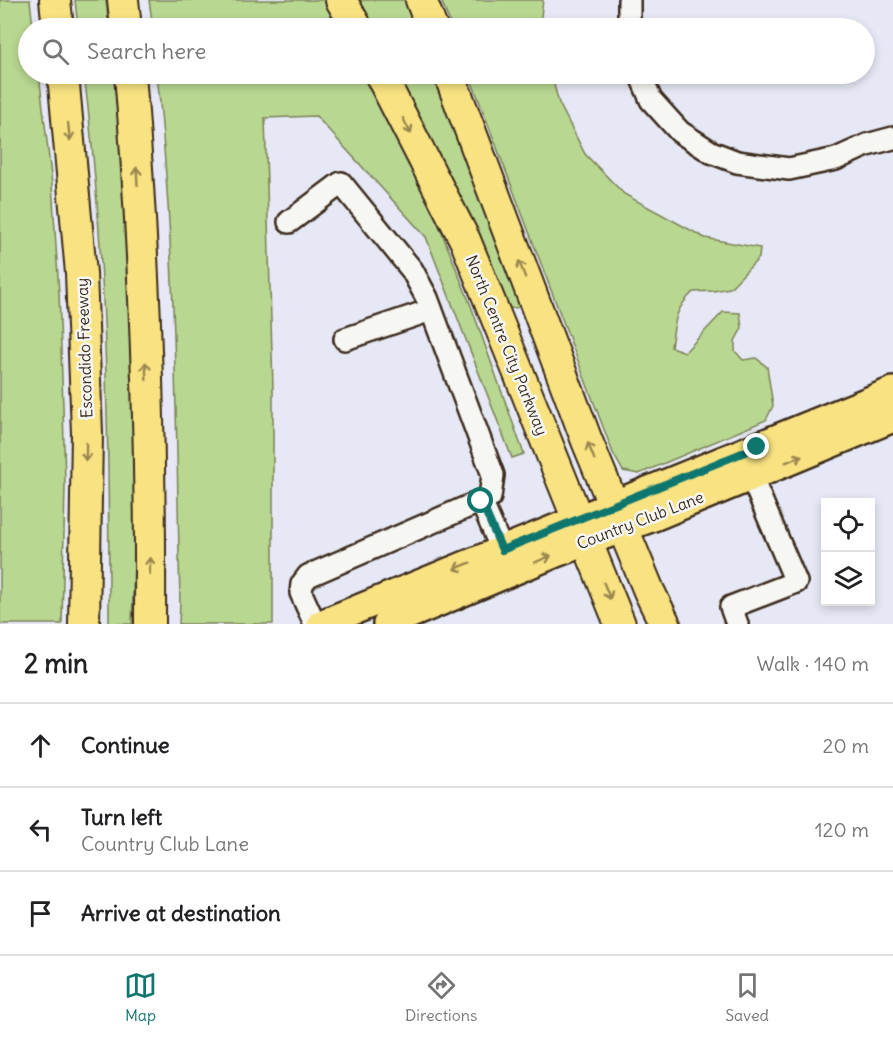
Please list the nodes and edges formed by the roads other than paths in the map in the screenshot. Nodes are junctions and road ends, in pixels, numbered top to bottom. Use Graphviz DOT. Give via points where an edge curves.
graph roads {
  1 [pos="55,0"];
  2 [pos="123,0"];
  3 [pos="421,0"];
  4 [pos="629,0"];
  5 [pos="57,18"];
  6 [pos="125,18"];
  7 [pos="428,18"];
  8 [pos="629,18"];
  9 [pos="64,84"];
  10 [pos="131,84"];
  11 [pos="385,84"];
  12 [pos="453,84"];
  13 [pos="644,84"];
  14 [pos="893,138"];
  15 [pos="289,222"];
  16 [pos="431,310"];
  17 [pos="345,339"];
  18 [pos="893,391"];
  19 [pos="893,418"];
  20 [pos="751,476"];
  21 [pos="481,501"];
  22 [pos="618,516"];
  23 [pos="582,530"];
  24 [pos="502,550"];
  25 [pos="84,624"];
  26 [pos="150,624"];
  27 [pos="315,624"];
  28 [pos="321,624"];
  29 [pos="387,624"];
  30 [pos="620,624"];
  31 [pos="665,624"];
  32 [pos="737,624"];
  1 -- 5 [label="highway"];
  2 -- 6 [label="highway"];
  3 -- 7 [label="highway"];
  4 -- 8 [label="street"];
  9 -- 25 [label="highway, Escondido Freeway, one-way" via="81,273 87,433"];
  26 -- 10 [label="highway, one-way" via="149,458"];
  11 -- 23 [label="highway, North Centre City Parkway, one-way" via="465,240"];
  22 -- 12 [label="highway, one-way"];
  13 -- 14 [label="street" via="651,100 680,132 711,152 737,162 789,169 836,159"];
  15 -- 16 [label="street" via="341,183 412,270"];
  16 -- 17 [label="street"];
  16 -- 21 [label="street" via="493,475 490,497"];
  18 -- 22 [label="main road, Country Club Lane"];
  20 -- 19 [label="main road, Country Club Lane, one-way"];
  20 -- 22 [label="main road, Country Club Lane"];
  20 -- 32 [label="street" via="796,582 731,607"];
  21 -- 24 [label="street"];
  21 -- 27 [label="street" via="308,576 301,593"];
  22 -- 23 [label="main road, Country Club Lane"];
  22 -- 31 [label="highway"];
  23 -- 24 [label="main road, Country Club Lane"];
  29 -- 23 [label="main road, Country Club Lane, one-way" via="556,553"];
  23 -- 30 [label="highway, North Centre City Parkway, one-way"];
  24 -- 28 [label="main road, Country Club Lane, one-way"];
}
